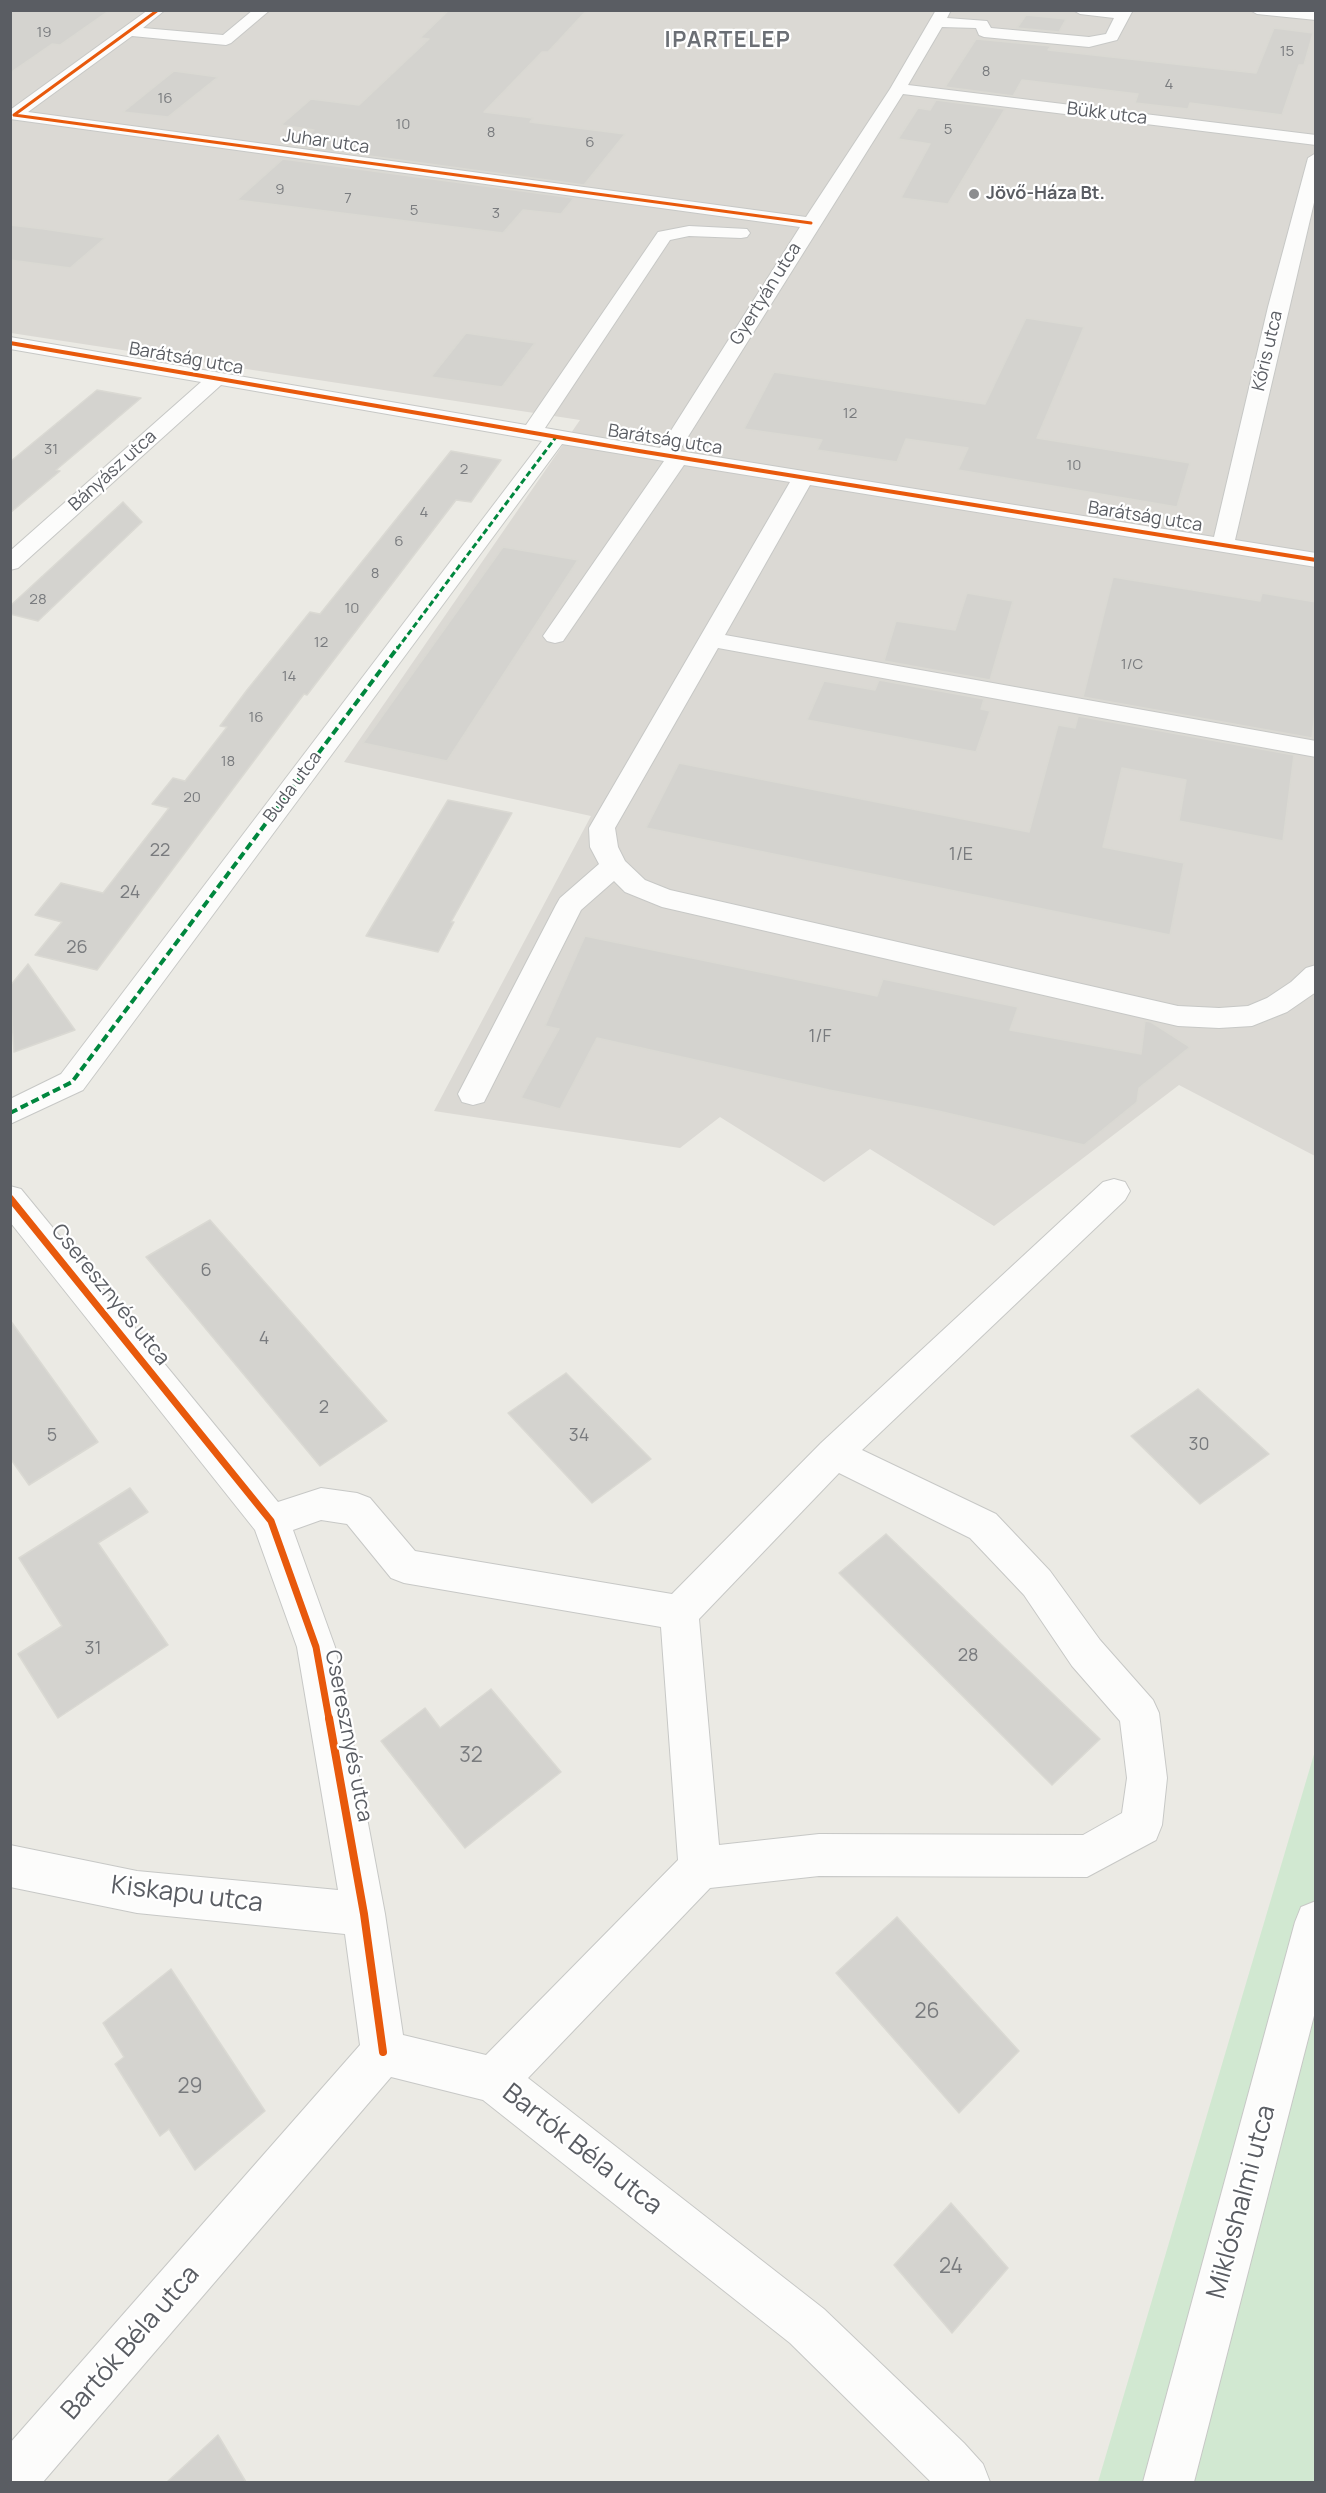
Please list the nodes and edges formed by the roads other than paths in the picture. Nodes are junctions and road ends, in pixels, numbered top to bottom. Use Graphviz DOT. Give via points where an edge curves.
graph roads {
  1 [pos="158,10"];
  2 [pos="263,10"];
  3 [pos="1080,10"];
  4 [pos="1257,10"];
  5 [pos="1125,13"];
  6 [pos="941,16"];
  7 [pos="1316,16"];
  8 [pos="986,17"];
  9 [pos="128,31"];
  10 [pos="898,89"];
  11 [pos="12,116"];
  12 [pos="1316,140"];
  13 [pos="1316,158"];
  14 [pos="811,223"];
  15 [pos="800,241"];
  16 [pos="10,343"];
  17 [pos="216,379"];
  18 [pos="543,435"];
  19 [pos="672,456"];
  20 [pos="803,478"];
  21 [pos="1223,545"];
  22 [pos="1316,560"];
  23 [pos="10,563"];
  24 [pos="555,636"];
  25 [pos="710,639"];
  26 [pos="1316,749"];
  27 [pos="614,866"];
  28 [pos="1316,975"];
  29 [pos="473,1094"];
  30 [pos="10,1113"];
  31 [pos="1114,1191"];
  32 [pos="10,1198"];
  33 [pos="834,1454"];
  34 [pos="271,1521"];
  35 [pos="679,1613"];
  36 [pos="10,1866"];
  37 [pos="700,1868"];
  38 [pos="364,1914"];
  39 [pos="1316,1922"];
  40 [pos="383,2052"];
  41 [pos="494,2080"];
  42 [pos="10,2482"];
  43 [pos="965,2482"];
  44 [pos="1168,2482"];
  1 -- 9 [label="street, Juhar utca"];
  2 -- 9 [label="street" via="226,40"];
  3 -- 5 [label="street"];
  4 -- 7 [label="street"];
  5 -- 8 [label="street" via="1112,37 1089,42 984,32"];
  6 -- 8 [label="street"];
  6 -- 10 [label="street, Gyertyán utca"];
  9 -- 11 [label="street, Juhar utca"];
  10 -- 12 [label="street, Bükk utca" via="1114,108"];
  10 -- 14 [label="street, Gyertyán utca"];
  11 -- 14 [label="street, Juhar utca"];
  13 -- 21 [label="street, Kőris utca"];
  14 -- 15 [label="street, Gyertyán utca"];
  15 -- 18 [label="street, Buda utca" via="725,231 688,231 664,236"];
  15 -- 19 [label="street, Gyertyán utca"];
  16 -- 17 [label="street, Barátság utca"];
  17 -- 18 [label="street, Barátság utca"];
  17 -- 23 [label="street, Bányász utca"];
  18 -- 19 [label="street, Barátság utca"];
  18 -- 30 [label="street, Buda utca" via="72,1082"];
  19 -- 20 [label="street, Barátság utca"];
  19 -- 24 [label="street, Gyertyán utca"];
  20 -- 21 [label="street, Barátság utca"];
  20 -- 25 [label="street"];
  21 -- 22 [label="street, Barátság utca"];
  25 -- 26 [label="street"];
  25 -- 27 [label="street" via="602,828 604,847"];
  27 -- 28 [label="street" via="635,886 662,898 1178,1016 1252,1016 1301,989"];
  27 -- 29 [label="street" via="570,905"];
  31 -- 33 [label="street"];
  32 -- 34 [label="street, Cseresznyés utca"];
  33 -- 35 [label="street"];
  33 -- 37 [label="street" via="983,1526 1037,1584 1086,1653 1139,1713 1148,1778 1141,1825 1087,1856 819,1855"];
  34 -- 35 [label="street" via="321,1504 357,1509 404,1566"];
  34 -- 38 [label="street, Cseresznyés utca" via="315,1647"];
  35 -- 37 [label="street"];
  36 -- 38 [label="street, Kiskapu utca" via="137,1892"];
  37 -- 41 [label="street"];
  38 -- 40 [label="street, Cseresznyés utca"];
  39 -- 44 [label="street, Miklóshalmi utca"];
  40 -- 41 [label="street, Bartók Béla utca"];
  40 -- 42 [label="street, Bartók Béla utca"];
  41 -- 43 [label="street, Bartók Béla utca" via="807,2326"];
}
